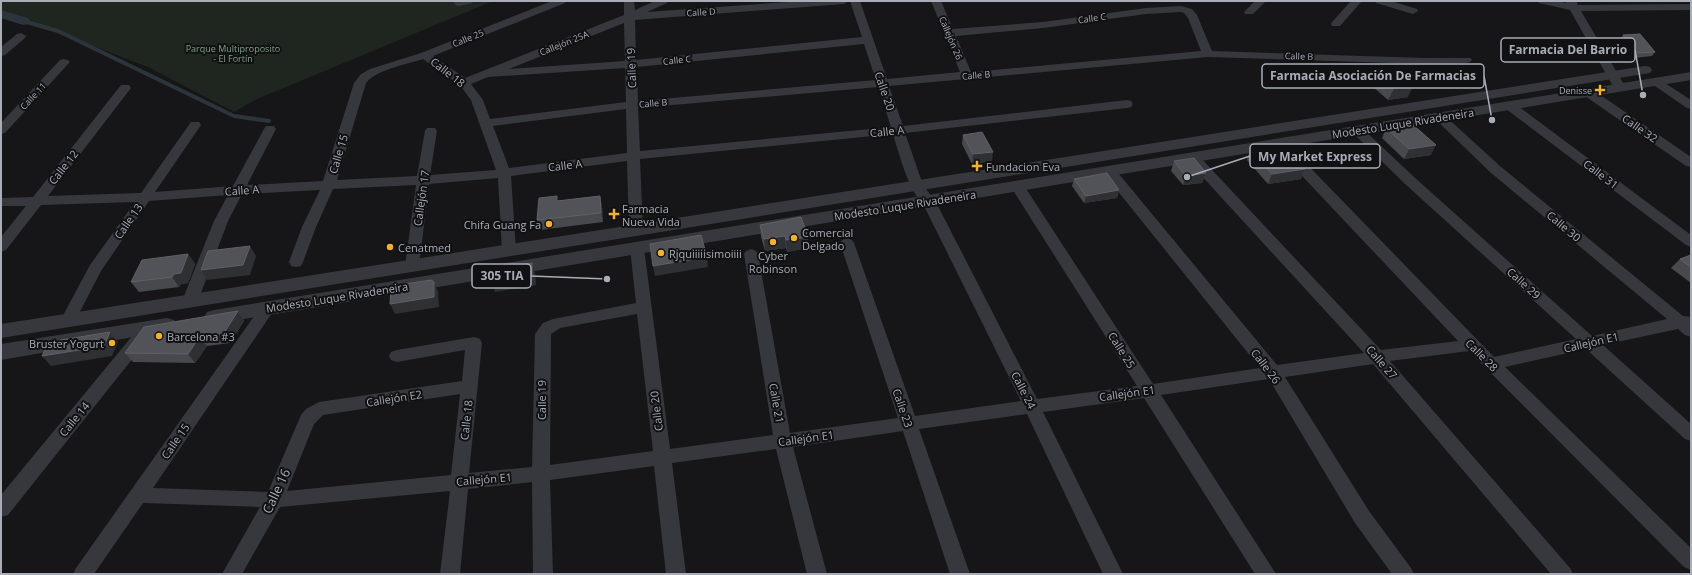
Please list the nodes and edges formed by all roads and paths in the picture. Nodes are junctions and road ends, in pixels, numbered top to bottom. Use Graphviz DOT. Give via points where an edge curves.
graph roads {
  1 [pos="560,1"];
  2 [pos="629,1"];
  3 [pos="663,1"];
  4 [pos="844,1"];
  5 [pos="855,1"];
  6 [pos="936,1"];
  7 [pos="1261,1"];
  8 [pos="1357,1"];
  9 [pos="1380,1"];
  10 [pos="1543,1"];
  11 [pos="1573,5"];
  12 [pos="1691,7"];
  13 [pos="1413,10"];
  14 [pos="1249,12"];
  15 [pos="629,17"];
  16 [pos="1336,24"];
  17 [pos="949,33"];
  18 [pos="21,36"];
  19 [pos="868,40"];
  20 [pos="1,53"];
  21 [pos="1208,54"];
  22 [pos="425,55"];
  23 [pos="1466,60"];
  24 [pos="64,62"];
  25 [pos="1691,63"];
  26 [pos="631,64"];
  27 [pos="374,71"];
  28 [pos="486,74"];
  29 [pos="967,76"];
  30 [pos="1691,76"];
  31 [pos="1616,82"];
  32 [pos="1656,82"];
  33 [pos="464,83"];
  34 [pos="882,83"];
  35 [pos="125,88"];
  36 [pos="1520,89"];
  37 [pos="1589,93"];
  38 [pos="1532,102"];
  39 [pos="1127,104"];
  40 [pos="632,105"];
  41 [pos="1691,105"];
  42 [pos="1510,106"];
  43 [pos="1439,110"];
  44 [pos="487,123"];
  45 [pos="195,125"];
  46 [pos="270,129"];
  47 [pos="1,130"];
  48 [pos="898,130"];
  49 [pos="431,131"];
  50 [pos="1358,131"];
  51 [pos="1279,144"];
  52 [pos="634,156"];
  53 [pos="1193,158"];
  54 [pos="1691,164"];
  55 [pos="1109,172"];
  56 [pos="504,173"];
  57 [pos="997,174"];
  58 [pos="423,180"];
  59 [pos="329,184"];
  60 [pos="917,186"];
  61 [pos="1018,186"];
  62 [pos="238,190"];
  63 [pos="970,194"];
  64 [pos="145,197"];
  65 [pos="38,200"];
  66 [pos="1,202"];
  67 [pos="810,203"];
  68 [pos="930,205"];
  69 [pos="792,224"];
  70 [pos="637,240"];
  71 [pos="1691,242"];
  72 [pos="847,243"];
  73 [pos="1,247"];
  74 [pos="509,251"];
  75 [pos="751,254"];
  76 [pos="296,262"];
  77 [pos="412,266"];
  78 [pos="190,301"];
  79 [pos="644,306"];
  80 [pos="267,309"];
  81 [pos="68,321"];
  82 [pos="1687,324"];
  83 [pos="147,328"];
  84 [pos="1,331"];
  85 [pos="1590,342"];
  86 [pos="1472,345"];
  87 [pos="1,352"];
  88 [pos="397,356"];
  89 [pos="1377,356"];
  90 [pos="1491,364"];
  91 [pos="1273,372"];
  92 [pos="470,386"];
  93 [pos="1147,390"];
  94 [pos="1032,406"];
  95 [pos="319,409"];
  96 [pos="908,424"];
  97 [pos="1691,434"];
  98 [pos="783,441"];
  99 [pos="662,458"];
  100 [pos="541,474"];
  101 [pos="460,482"];
  102 [pos="137,495"];
  103 [pos="274,500"];
  104 [pos="1,509"];
  105 [pos="1691,561"];
  106 [pos="83,574"];
  107 [pos="232,574"];
  108 [pos="450,574"];
  109 [pos="543,574"];
  110 [pos="676,574"];
  111 [pos="817,574"];
  112 [pos="960,574"];
  113 [pos="1113,574"];
  114 [pos="1266,574"];
  115 [pos="1404,574"];
  116 [pos="1563,574"];
  1 -- 22 [label="street, Calle 25"];
  2 -- 15 [label="street, Calle 19"];
  3 -- 15 [label="street, Callejón 25A"];
  4 -- 15 [label="street, Calle D"];
  5 -- 19 [label="street, Calle 20"];
  6 -- 17 [label="street, Callejón 26"];
  7 -- 14 [label="street"];
  8 -- 16 [label="street"];
  9 -- 13 [label="street"];
  10 -- 11 [label="street"];
  11 -- 12 [label="street"];
  11 -- 31 [label="street"];
  15 -- 26 [label="street, Calle 19"];
  15 -- 28 [label="street, Callejón 25A"];
  17 -- 21 [label="street, Calle C" via="1181,9 1188,11 1193,17"];
  17 -- 29 [label="street, Callejón 26"];
  18 -- 20 [label="street"];
  19 -- 26 [label="street, Calle C"];
  19 -- 34 [label="street, Calle 20"];
  21 -- 23 [label="street, Calle B"];
  21 -- 29 [label="street, Calle B"];
  22 -- 27 [label="street, Calle 25"];
  22 -- 33 [label="street, Calle 18"];
  24 -- 47 [label="street, Calle 11"];
  25 -- 31 [label="street, Modesto Luque Rivadeneira"];
  26 -- 28 [label="street, Calle C"];
  26 -- 40 [label="street, Calle 19"];
  27 -- 59 [label="street, Calle 15" via="365,76 360,83"];
  28 -- 33 [label="street, Callejón 25A"];
  29 -- 34 [label="street, Calle B"];
  30 -- 32 [label="street, Modesto Luque Rivadeneira"];
  31 -- 32 [label="street, Modesto Luque Rivadeneira"];
  31 -- 36 [label="street, Modesto Luque Rivadeneira"];
  31 -- 37 [label="street, Modesto Luque Rivadeneira"];
  32 -- 41 [label="street"];
  33 -- 44 [label="street, Calle 18" via="477,100"];
  34 -- 40 [label="street, Calle B"];
  34 -- 48 [label="street, Calle 20"];
  35 -- 65 [label="street, Calle 12"];
  36 -- 38 [label="street"];
  36 -- 43 [label="street, Modesto Luque Rivadeneira"];
  37 -- 38 [label="street, Modesto Luque Rivadeneira"];
  37 -- 54 [label="street, Calle 32"];
  38 -- 42 [label="street, Modesto Luque Rivadeneira"];
  39 -- 48 [label="street, Calle A"];
  40 -- 44 [label="street, Calle B"];
  40 -- 52 [label="street, Calle 19"];
  42 -- 43 [label="street, Modesto Luque Rivadeneira"];
  42 -- 71 [label="street, Calle 31"];
  43 -- 50 [label="street, Modesto Luque Rivadeneira" via="1400,123"];
  43 -- 57 [label="street, Modesto Luque Rivadeneira"];
  43 -- 82 [label="street, Calle 30" via="1495,169"];
  44 -- 56 [label="street, Calle 18"];
  45 -- 64 [label="street, Calle 13"];
  46 -- 62 [label="street"];
  48 -- 52 [label="street, Calle A"];
  48 -- 60 [label="street, Calle 20"];
  49 -- 58 [label="street, Callejón 17"];
  50 -- 51 [label="street, Modesto Luque Rivadeneira"];
  50 -- 85 [label="street, Calle 29"];
  51 -- 53 [label="street, Modesto Luque Rivadeneira"];
  51 -- 86 [label="street, Calle 28"];
  52 -- 56 [label="street, Calle A"];
  52 -- 70 [label="street, Calle 19"];
  53 -- 55 [label="street, Modesto Luque Rivadeneira"];
  53 -- 89 [label="street, Calle 27"];
  55 -- 61 [label="street, Modesto Luque Rivadeneira"];
  55 -- 91 [label="street, Calle 26"];
  56 -- 58 [label="street, Calle A"];
  56 -- 74 [label="street, Calle 18"];
  57 -- 60 [label="street, Modesto Luque Rivadeneira"];
  57 -- 63 [label="street" via="984,181 966,185"];
  58 -- 59 [label="street, Calle A"];
  58 -- 77 [label="street, Callejón 17"];
  59 -- 62 [label="street, Calle A"];
  59 -- 76 [label="street, Calle 15"];
  60 -- 67 [label="street, Modesto Luque Rivadeneira"];
  60 -- 68 [label="street, Calle 20"];
  61 -- 63 [label="street, Modesto Luque Rivadeneira"];
  61 -- 93 [label="street, Calle 25"];
  62 -- 64 [label="street, Calle A"];
  62 -- 78 [label="street" via="221,222"];
  63 -- 68 [label="street, Modesto Luque Rivadeneira"];
  64 -- 65 [label="street, Calle A"];
  64 -- 81 [label="street, Calle 13" via="95,269"];
  65 -- 66 [label="street, Calle A"];
  65 -- 73 [label="street, Calle 12"];
  67 -- 69 [label="street" via="812,213 796,218"];
  67 -- 70 [label="street, Modesto Luque Rivadeneira"];
  68 -- 69 [label="street, Modesto Luque Rivadeneira"];
  68 -- 94 [label="street, Calle 24"];
  69 -- 70 [label="street, Modesto Luque Rivadeneira"];
  70 -- 74 [label="street, Modesto Luque Rivadeneira"];
  70 -- 79 [label="street, Calle 20"];
  70 -- 80 [label="street, Modesto Luque Rivadeneira"];
  72 -- 96 [label="street, Calle 23"];
  74 -- 77 [label="street, Modesto Luque Rivadeneira"];
  75 -- 98 [label="street, Calle 21"];
  77 -- 78 [label="street, Modesto Luque Rivadeneira"];
  78 -- 81 [label="street, Modesto Luque Rivadeneira"];
  79 -- 99 [label="street, Calle 20"];
  79 -- 100 [label="street, Calle 19" via="559,323 544,330"];
  80 -- 83 [label="street, Modesto Luque Rivadeneira"];
  80 -- 102 [label="street, Calle 15"];
  81 -- 84 [label="street, Modesto Luque Rivadeneira"];
  82 -- 85 [label="street, Callejón E1"];
  83 -- 87 [label="street, Modesto Luque Rivadeneira"];
  83 -- 104 [label="street, Calle 14"];
  85 -- 90 [label="street, Callejón E1"];
  85 -- 97 [label="street, Calle 29"];
  86 -- 89 [label="street, Callejón E1"];
  86 -- 90 [label="street, Calle 28"];
  88 -- 92 [label="street, Calle 18" via="474,343"];
  89 -- 91 [label="street, Callejón E1"];
  89 -- 116 [label="street, Calle 27"];
  90 -- 105 [label="street, Calle 28"];
  91 -- 93 [label="street, Callejón E1"];
  91 -- 115 [label="street, Calle 26" via="1362,517"];
  92 -- 95 [label="street, Callejón E2"];
  92 -- 101 [label="street, Calle 18"];
  93 -- 94 [label="street, Callejón E1"];
  93 -- 114 [label="street, Calle 25"];
  94 -- 96 [label="street, Callejón E1"];
  94 -- 113 [label="street, Calle 24"];
  95 -- 103 [label="street, Calle 16" via="307,420"];
  96 -- 98 [label="street, Callejón E1"];
  96 -- 112 [label="street, Calle 23"];
  98 -- 99 [label="street, Callejón E1"];
  98 -- 111 [label="street, Calle 21"];
  99 -- 100 [label="street, Callejón E1"];
  99 -- 110 [label="street, Calle 20"];
  100 -- 101 [label="street, Callejón E1"];
  100 -- 109 [label="street, Calle 19"];
  101 -- 103 [label="street, Callejón E1"];
  101 -- 108 [label="street, Calle 18"];
  102 -- 103 [label="street, Callejón E1"];
  102 -- 106 [label="street, Calle 15"];
  103 -- 107 [label="street, Calle 16"];
}
